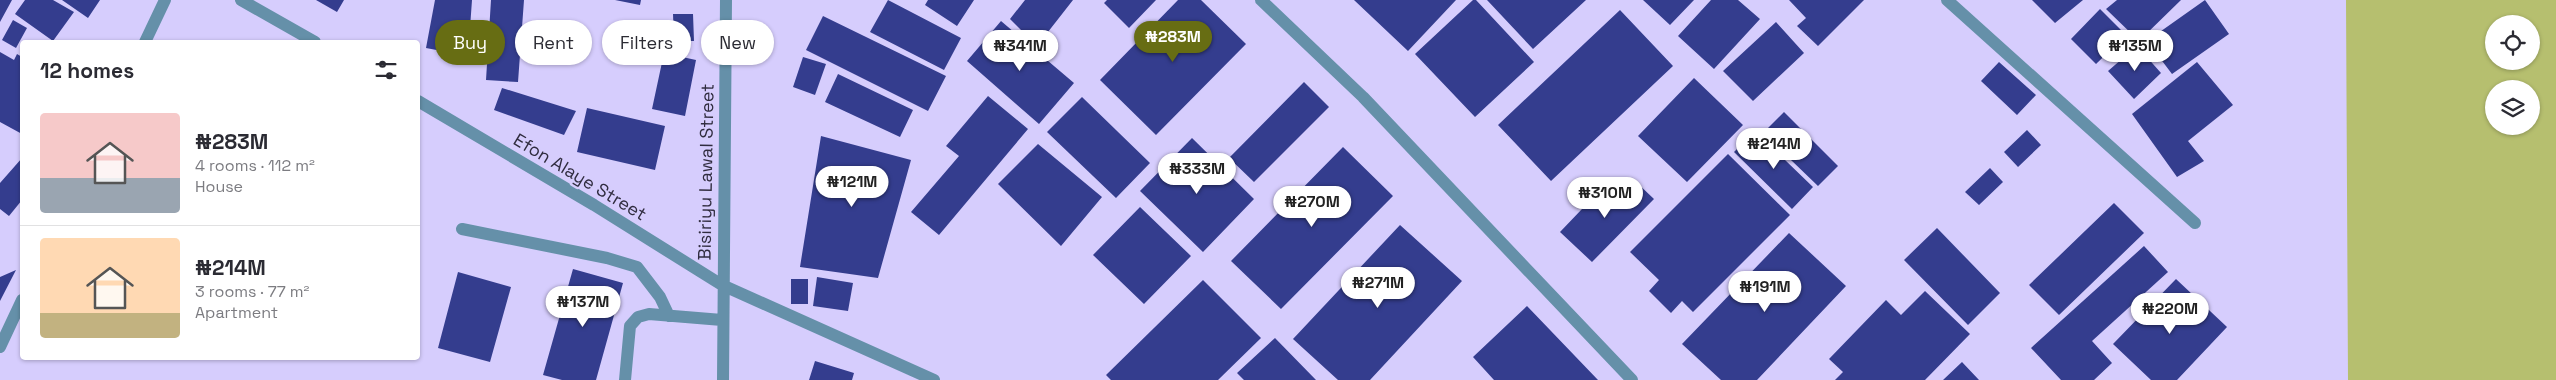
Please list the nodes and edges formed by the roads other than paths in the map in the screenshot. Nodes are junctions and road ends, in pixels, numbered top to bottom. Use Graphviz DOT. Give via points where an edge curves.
graph roads {
  1 [pos="165,0"];
  2 [pos="241,0"];
  3 [pos="726,0"];
  4 [pos="1262,0"];
  5 [pos="1947,0"];
  6 [pos="146,40"];
  7 [pos="311,40"];
  8 [pos="420,102"];
  9 [pos="2195,223"];
  10 [pos="462,229"];
  11 [pos="722,285"];
  12 [pos="20,304"];
  13 [pos="669,316"];
  14 [pos="722,320"];
  15 [pos="0,347"];
  16 [pos="625,380"];
  17 [pos="723,380"];
  18 [pos="934,380"];
  19 [pos="1632,380"];
  1 -- 6 [label="street"];
  2 -- 7 [label="street"];
  3 -- 11 [label="street, Bisiriyu Lawal Street"];
  4 -- 19 [label="street" via="1363,97"];
  5 -- 9 [label="street"];
  8 -- 11 [label="street, Efon Alaye Street"];
  10 -- 13 [label="street" via="637,267 660,297"];
  11 -- 14 [label="street, Bisiriyu Lawal Street"];
  11 -- 18 [label="street, Efon Alaye Street"];
  12 -- 15 [label="street"];
  13 -- 14 [label="street"];
  13 -- 16 [label="street" via="649,314 638,317 630,326"];
  14 -- 17 [label="street, Bisiriyu Lawal Street"];
}
